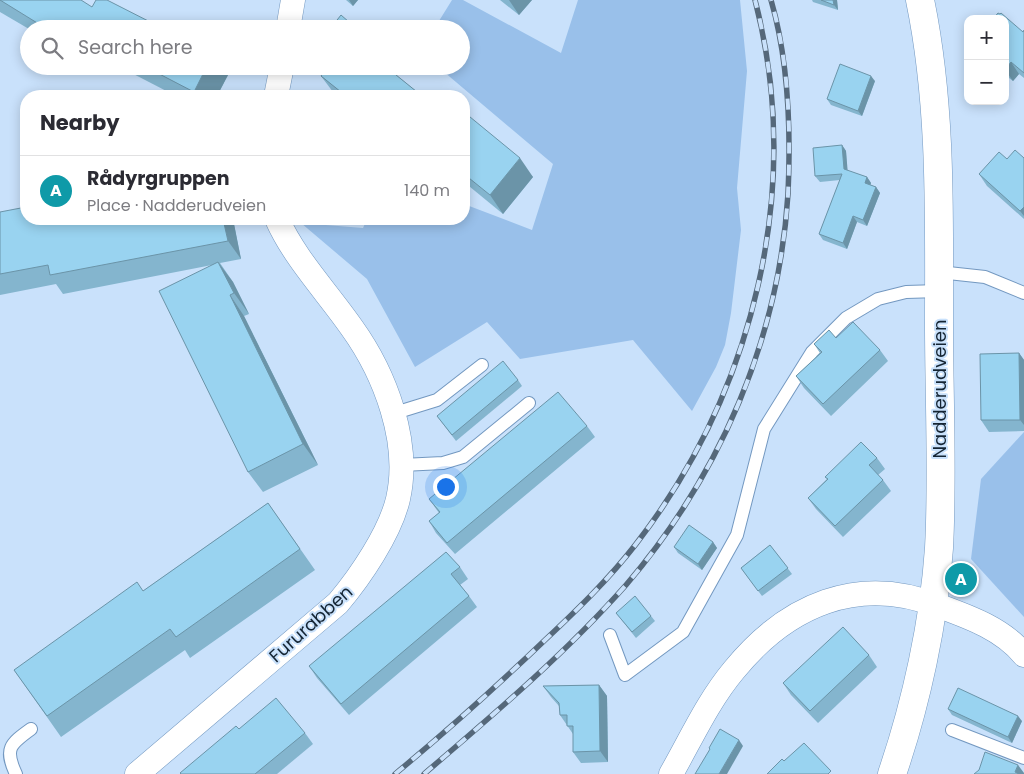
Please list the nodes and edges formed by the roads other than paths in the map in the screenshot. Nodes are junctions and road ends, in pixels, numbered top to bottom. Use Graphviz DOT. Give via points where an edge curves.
graph roads {
  1 [pos="292,0"];
  2 [pos="920,0"];
  3 [pos="289,20"];
  4 [pos="280,75"];
  5 [pos="277,90"];
  6 [pos="280,225"];
  7 [pos="939,281"];
  8 [pos="1024,293"];
  9 [pos="482,365"];
  10 [pos="529,403"];
  11 [pos="395,413"];
  12 [pos="402,464"];
  13 [pos="933,603"];
  14 [pos="610,635"];
  15 [pos="1024,654"];
  16 [pos="31,730"];
  17 [pos="952,730"];
  18 [pos="1024,758"];
  19 [pos="16,774"];
  20 [pos="136,774"];
  21 [pos="671,774"];
  22 [pos="892,774"];
  1 -- 3 [label="street"];
  2 -- 7 [label="main road, Nadderudveien" via="931,68 936,129"];
  4 -- 5 [label="street"];
  6 -- 11 [label="street, Fururabben" via="305,266 354,329"];
  7 -- 8 [label="lane" via="985,277"];
  7 -- 13 [label="main road, Nadderudveien" via="940,509"];
  7 -- 14 [label="lane" via="878,299 846,318 812,352 764,429 737,535 683,632 625,675"];
  9 -- 11 [label="lane" via="437,400"];
  10 -- 12 [label="lane" via="463,457 444,463"];
  11 -- 12 [label="street, Fururabben"];
  12 -- 20 [label="street, Fururabben" via="398,500 382,536 355,583 338,603"];
  13 -- 15 [label="street" via="990,628"];
  13 -- 21 [label="street" via="905,594 867,593 817,604 795,616 773,631 734,670 714,697"];
  13 -- 22 [label="main road, Nadderudveien"];
  16 -- 19 [label="lane" via="14,741 9,749 10,762"];
  17 -- 18 [label="lane"];
}
